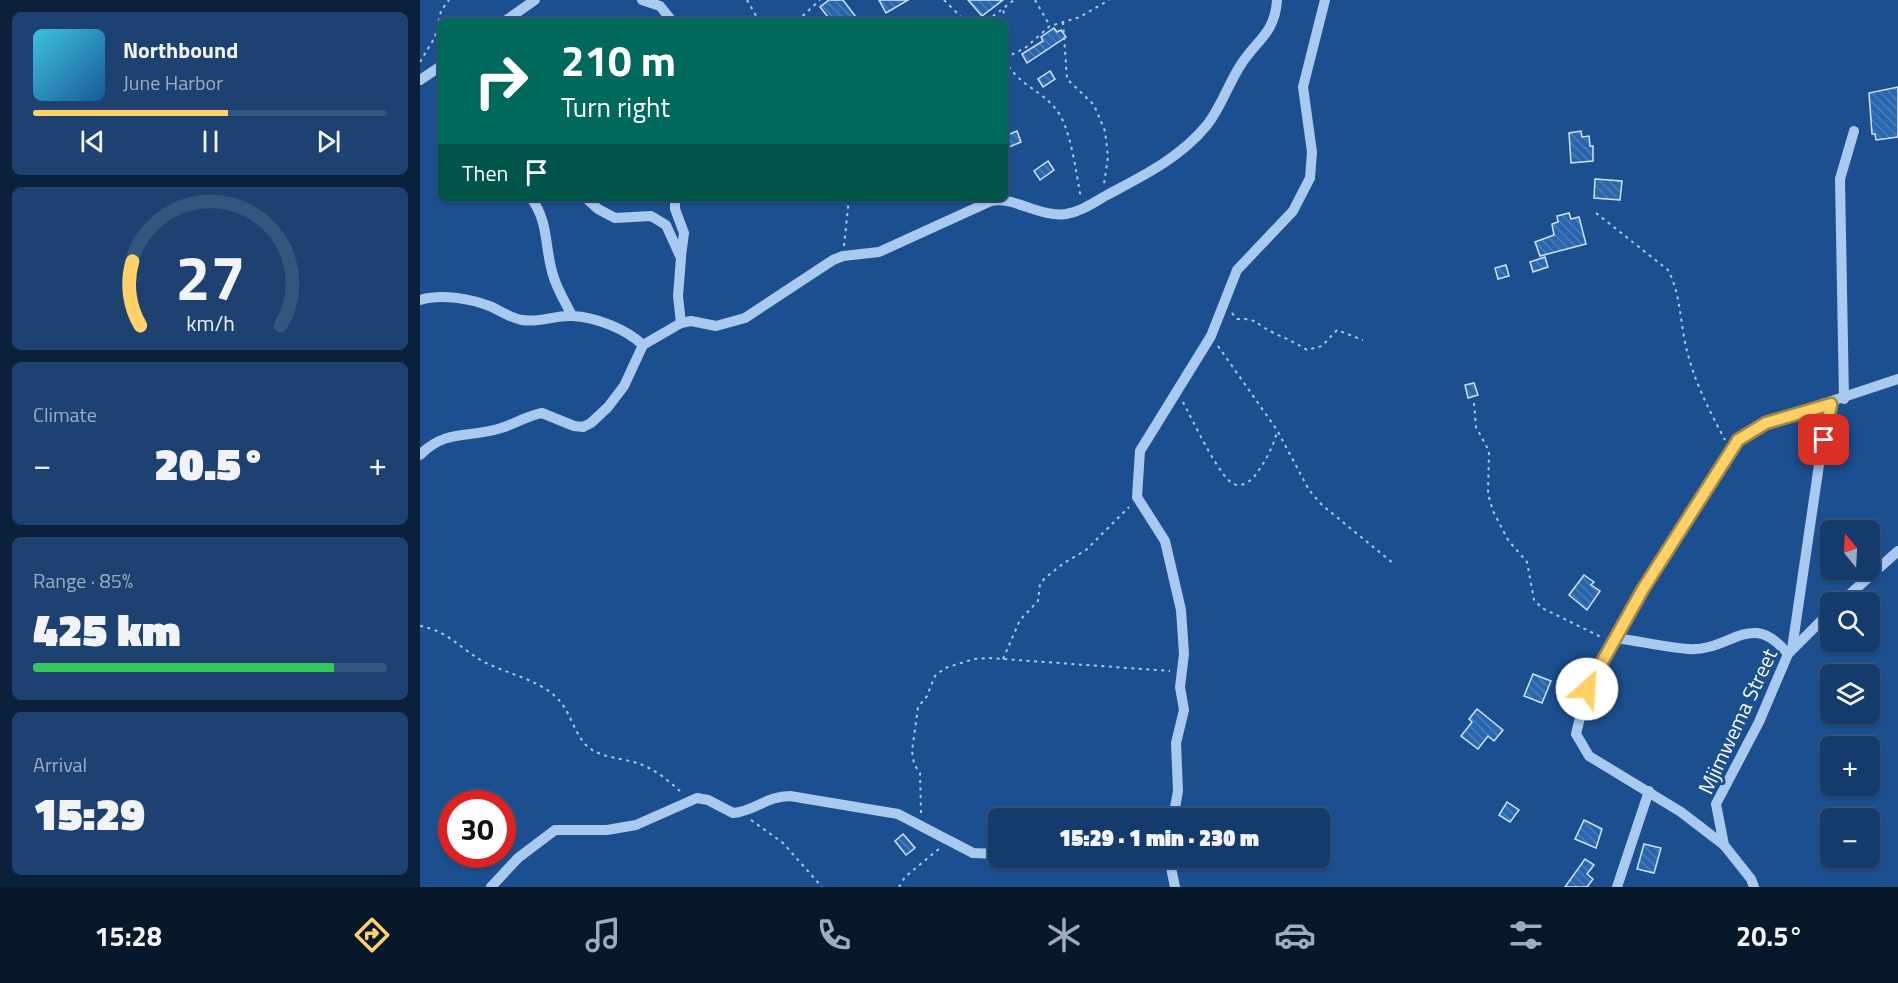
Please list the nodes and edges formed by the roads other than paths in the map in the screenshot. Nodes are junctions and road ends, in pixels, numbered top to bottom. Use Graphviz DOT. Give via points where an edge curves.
graph roads {
  1 [pos="535,0"];
  2 [pos="642,0"];
  3 [pos="1277,0"];
  4 [pos="1324,0"];
  5 [pos="509,18"];
  6 [pos="670,18"];
  7 [pos="438,68"];
  8 [pos="420,80"];
  9 [pos="1854,131"];
  10 [pos="533,201"];
  11 [pos="589,201"];
  12 [pos="675,201"];
  13 [pos="991,201"];
  14 [pos="1006,201"];
  15 [pos="681,258"];
  16 [pos="420,300"];
  17 [pos="572,316"];
  18 [pos="681,323"];
  19 [pos="643,345"];
  20 [pos="1898,380"];
  21 [pos="1844,399"];
  22 [pos="1831,404"];
  23 [pos="420,455"];
  24 [pos="1898,551"];
  25 [pos="1852,592"];
  26 [pos="1820,622"];
  27 [pos="1613,640"];
  28 [pos="1790,652"];
  29 [pos="1649,791"];
  30 [pos="1175,808"];
  31 [pos="1724,845"];
  32 [pos="988,854"];
  33 [pos="1169,868"];
  34 [pos="1172,886"];
  35 [pos="491,887"];
  36 [pos="1617,887"];
  37 [pos="1754,887"];
  1 -- 5 [label="street"];
  2 -- 6 [label="street" via="660,6"];
  3 -- 14 [label="street" via="1266,36 1240,66 1207,125 1170,159 1083,210 1047,213"];
  4 -- 30 [label="street" via="1303,87 1312,152 1310,178 1293,211 1237,270 1211,336 1140,451 1137,497 1158,526 1173,568 1183,637 1184,710 1176,743"];
  7 -- 8 [label="street"];
  9 -- 21 [label="street" via="1840,179"];
  10 -- 17 [label="street" via="545,225 553,277"];
  11 -- 15 [label="street" via="615,218 659,218 674,239"];
  12 -- 15 [label="street" via="684,233"];
  13 -- 18 [label="street" via="879,252 843,256 745,318 716,326"];
  15 -- 18 [label="street"];
  16 -- 17 [label="street" via="470,300 510,317 533,321"];
  17 -- 19 [label="street" via="612,326"];
  18 -- 19 [label="street"];
  19 -- 23 [label="street" via="624,386 608,407 583,427 542,413 490,431 451,435 432,443"];
  20 -- 21 [label="street"];
  21 -- 22 [label="street"];
  22 -- 27 [label="street" via="1766,423 1750,431 1730,450"];
  22 -- 28 [label="street"];
  24 -- 25 [label="street"];
  26 -- 28 [label="street, Mjimwema Street"];
  27 -- 28 [label="street" via="1690,649 1757,633 1772,636"];
  27 -- 29 [label="street" via="1587,689 1576,734 1589,756"];
  28 -- 31 [label="street, Mjimwema Street" via="1716,804"];
  29 -- 31 [label="street"];
  29 -- 36 [label="street"];
  31 -- 37 [label="street, Mjimwema Street"];
  32 -- 35 [label="street" via="973,853 898,814 790,796 773,797 742,812 728,812 708,800 690,799 636,825 607,830 555,830 518,858"];
  33 -- 34 [label="street"];
}
